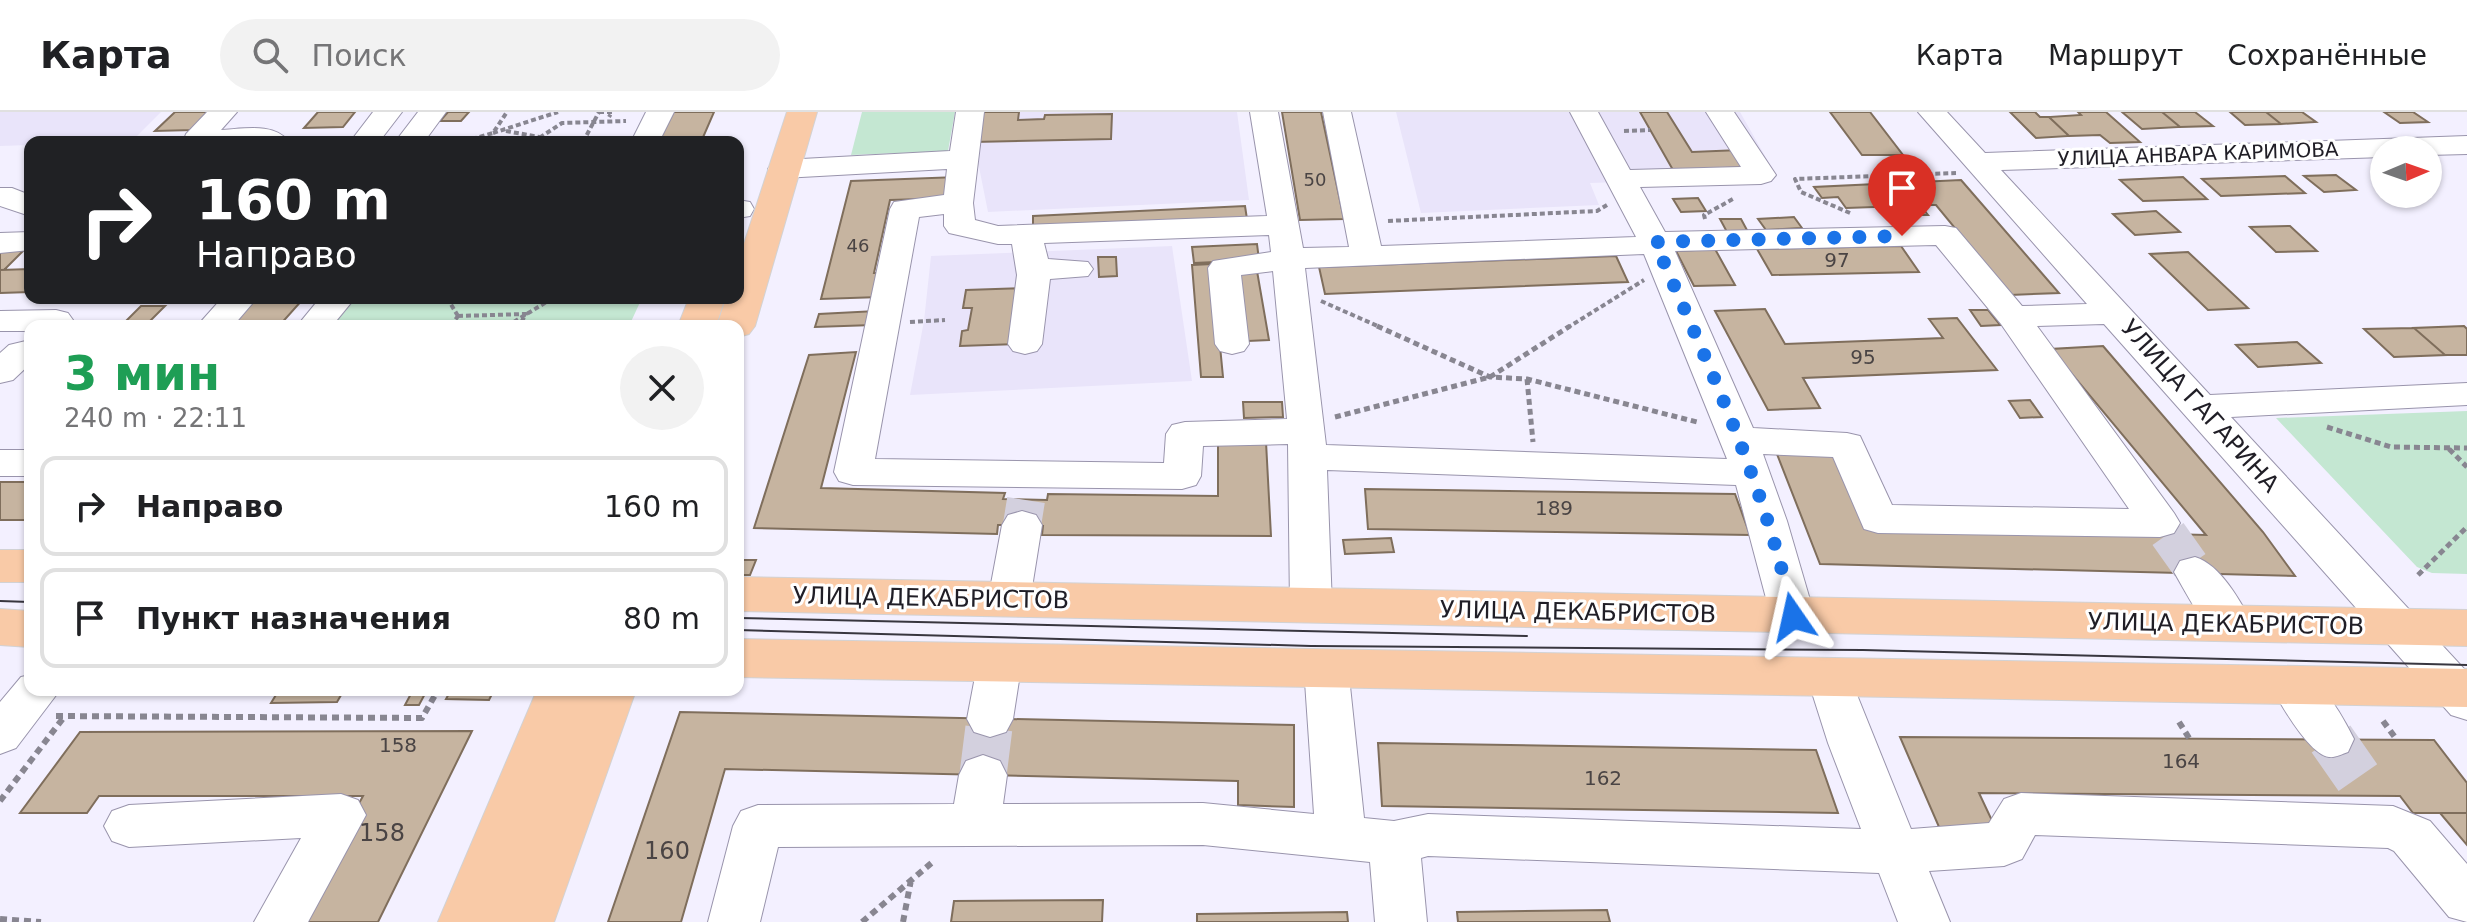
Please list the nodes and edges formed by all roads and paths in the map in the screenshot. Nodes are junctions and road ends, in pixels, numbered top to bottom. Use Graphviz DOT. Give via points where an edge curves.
graph roads {
  1 [pos="223,112"];
  2 [pos="388,112"];
  3 [pos="432,112"];
  4 [pos="507,112"];
  5 [pos="558,112"];
  6 [pos="599,112"];
  7 [pos="773,112"];
  8 [pos="802,112"];
  9 [pos="970,112"];
  10 [pos="1264,112"];
  11 [pos="1337,112"];
  12 [pos="1584,112"];
  13 [pos="1720,112"];
  14 [pos="1932,112"];
  15 [pos="551,115"];
  16 [pos="609,117"];
  17 [pos="562,123"];
  18 [pos="647,125"];
  19 [pos="503,130"];
  20 [pos="1650,130"];
  21 [pos="1621,131"];
  22 [pos="493,133"];
  23 [pos="200,136"];
  24 [pos="369,136"];
  25 [pos="414,136"];
  26 [pos="485,136"];
  27 [pos="522,136"];
  28 [pos="541,136"];
  29 [pos="586,136"];
  30 [pos="2467,145"];
  31 [pos="963,159"];
  32 [pos="1969,167"];
  33 [pos="783,169"];
  34 [pos="1625,185"];
  35 [pos="1783,187"];
  36 [pos="1799,187"];
  37 [pos="744,194"];
  38 [pos="1740,194"];
  39 [pos="0,197"];
  40 [pos="958,203"];
  41 [pos="24,204"];
  42 [pos="1360,222"];
  43 [pos="1284,225"];
  44 [pos="1025,235"];
  45 [pos="1902,236"];
  46 [pos="1710,240"];
  47 [pos="24,241"];
  48 [pos="0,243"];
  49 [pos="1661,254"];
  50 [pos="1367,256"];
  51 [pos="1287,259"];
  52 [pos="1034,269"];
  53 [pos="1077,269"];
  54 [pos="1309,296"];
  55 [pos="744,299"];
  56 [pos="234,304"];
  57 [pos="333,304"];
  58 [pos="451,304"];
  59 [pos="543,304"];
  60 [pos="2116,313"];
  61 [pos="526,314"];
  62 [pos="62,315"];
  63 [pos="458,316"];
  64 [pos="2013,317"];
  65 [pos="220,320"];
  66 [pos="319,320"];
  67 [pos="455,320"];
  68 [pos="516,320"];
  69 [pos="522,320"];
  70 [pos="0,321"];
  71 [pos="1025,344"];
  72 [pos="1232,344"];
  73 [pos="1490,377"];
  74 [pos="1527,379"];
  75 [pos="2467,394"];
  76 [pos="2201,407"];
  77 [pos="2322,425"];
  78 [pos="1306,437"];
  79 [pos="2449,448"];
  80 [pos="2467,448"];
  81 [pos="1745,456"];
  82 [pos="0,463"];
  83 [pos="24,463"];
  84 [pos="1535,465"];
  85 [pos="2467,467"];
  86 [pos="1025,500"];
  87 [pos="2467,527"];
  88 [pos="0,566"];
  89 [pos="24,566"];
  90 [pos="2195,572"];
  91 [pos="2418,575"];
  92 [pos="744,594"];
  93 [pos="1009,600"];
  94 [pos="1311,606"];
  95 [pos="1793,617"];
  96 [pos="2231,624"];
  97 [pos="0,627"];
  98 [pos="2398,627"];
  99 [pos="2467,628"];
  100 [pos="24,629"];
  101 [pos="744,658"];
  102 [pos="1000,661"];
  103 [pos="1326,667"];
  104 [pos="1829,677"];
  105 [pos="2293,685"];
  106 [pos="2463,693"];
  107 [pos="435,696"];
  108 [pos="560,696"];
  109 [pos="609,696"];
  110 [pos="29,714"];
  111 [pos="990,719"];
  112 [pos="2383,721"];
  113 [pos="2179,722"];
  114 [pos="2189,738"];
  115 [pos="2331,739"];
  116 [pos="2397,740"];
  117 [pos="983,775"];
  118 [pos="0,801"];
  119 [pos="975,825"];
  120 [pos="129,826"];
  121 [pos="1341,837"];
  122 [pos="1394,843"];
  123 [pos="1896,852"];
  124 [pos="911,880"];
  125 [pos="2467,901"];
  126 [pos="0,919"];
  127 [pos="40,922"];
  128 [pos="280,922"];
  129 [pos="467,922"];
  130 [pos="525,922"];
  131 [pos="734,922"];
  132 [pos="862,922"];
  133 [pos="903,922"];
  134 [pos="1401,922"];
  135 [pos="1924,922"];
  1 -- 23 [label="street"];
  2 -- 24 [label="street"];
  3 -- 25 [label="street"];
  4 -- 22 [label="path"];
  5 -- 15 [label="path"];
  6 -- 16 [label="path" via="612,112"];
  6 -- 29 [label="path"];
  7 -- 37 [label="main road"];
  8 -- 33 [label="main road"];
  9 -- 31 [label="street"];
  10 -- 43 [label="street"];
  11 -- 42 [label="street"];
  12 -- 34 [label="street"];
  13 -- 34 [label="street" via="1761,175"];
  14 -- 32 [label="street, УЛИЦА ГАГАРИНА"];
  15 -- 17 [label="path"];
  15 -- 19 [label="path"];
  17 -- 18 [label="path"];
  17 -- 28 [label="path"];
  19 -- 22 [label="path"];
  19 -- 27 [label="path"];
  20 -- 21 [label="path"];
  22 -- 26 [label="path"];
  30 -- 32 [label="street, УЛИЦА АНВАРА КАРИМОВА"];
  31 -- 33 [label="street"];
  31 -- 40 [label="street"];
  32 -- 36 [label="path" via="1795,179"];
  32 -- 60 [label="street, УЛИЦА ГАГАРИНА"];
  33 -- 55 [label="main road"];
  34 -- 42 [label="path" via="1597,211"];
  34 -- 49 [label="street"];
  35 -- 36 [label="path"];
  36 -- 45 [label="path"];
  38 -- 46 [label="path" via="1704,215"];
  39 -- 41 [label="street"];
  40 -- 44 [label="street" via="960,226"];
  40 -- 86 [label="street" via="905,209 853,472"];
  42 -- 50 [label="street"];
  43 -- 44 [label="street"];
  43 -- 51 [label="street"];
  44 -- 52 [label="street"];
  45 -- 46 [label="street"];
  45 -- 64 [label="street" via="1945,235"];
  46 -- 49 [label="street"];
  47 -- 48 [label="street"];
  49 -- 50 [label="street" via="1639,246"];
  49 -- 73 [label="path"];
  49 -- 81 [label="street"];
  50 -- 51 [label="street"];
  51 -- 72 [label="street" via="1224,268"];
  51 -- 78 [label="street"];
  52 -- 53 [label="street"];
  52 -- 71 [label="street"];
  54 -- 73 [label="path"];
  56 -- 65 [label="street"];
  57 -- 66 [label="street"];
  58 -- 63 [label="path"];
  59 -- 61 [label="path"];
  60 -- 64 [label="street"];
  60 -- 76 [label="street, УЛИЦА ГАГАРИНА"];
  61 -- 63 [label="path"];
  61 -- 68 [label="path"];
  61 -- 69 [label="path"];
  62 -- 70 [label="street"];
  63 -- 67 [label="path"];
  64 -- 81 [label="street" via="2164,529 1878,519 1847,445"];
  73 -- 74 [label="path"];
  73 -- 78 [label="path"];
  74 -- 81 [label="path" via="1719,427"];
  74 -- 84 [label="path"];
  75 -- 76 [label="street"];
  76 -- 98 [label="street, УЛИЦА ГАГАРИНА"];
  77 -- 79 [label="path" via="2391,447"];
  78 -- 84 [label="street"];
  78 -- 86 [label="street" via="1185,434 1182,476"];
  78 -- 94 [label="street"];
  79 -- 80 [label="path"];
  79 -- 85 [label="path"];
  81 -- 84 [label="street"];
  81 -- 95 [label="street"];
  82 -- 83 [label="street"];
  86 -- 93 [label="street"];
  87 -- 91 [label="path"];
  88 -- 89 [label="main road"];
  90 -- 96 [label="street"];
  92 -- 93 [label="main road, УЛИЦА ДЕКАБРИСТОВ"];
  93 -- 94 [label="main road, УЛИЦА ДЕКАБРИСТОВ"];
  94 -- 95 [label="main road, УЛИЦА ДЕКАБРИСТОВ"];
  95 -- 96 [label="main road, УЛИЦА ДЕКАБРИСТОВ"];
  96 -- 98 [label="main road, УЛИЦА ДЕКАБРИСТОВ"];
  97 -- 100 [label="main road"];
  98 -- 99 [label="main road, УЛИЦА ДЕКАБРИСТОВ"];
  98 -- 106 [label="street, УЛИЦА ГАГАРИНА"];
  101 -- 102 [label="main road"];
  102 -- 103 [label="main road"];
  102 -- 111 [label="street"];
  103 -- 104 [label="main road"];
  103 -- 121 [label="street"];
  104 -- 105 [label="main road"];
  104 -- 123 [label="street"];
  105 -- 106 [label="main road"];
  105 -- 115 [label="street"];
  107 -- 110 [label="path" via="422,718"];
  108 -- 129 [label="main road"];
  109 -- 130 [label="main road"];
  110 -- 118 [label="path"];
  112 -- 116 [label="path"];
  113 -- 114 [label="path"];
  117 -- 119 [label="street"];
  119 -- 121 [label="street" via="1203,824"];
  119 -- 124 [label="path"];
  119 -- 131 [label="street" via="758,826"];
  120 -- 128 [label="street" via="341,815"];
  121 -- 122 [label="street"];
  122 -- 123 [label="street" via="1428,835"];
  122 -- 134 [label="street"];
  123 -- 125 [label="street" via="2004,844 2021,814 2381,811 2412,836"];
  123 -- 135 [label="street"];
  124 -- 132 [label="path"];
  124 -- 133 [label="path"];
  126 -- 127 [label="path"];
}
